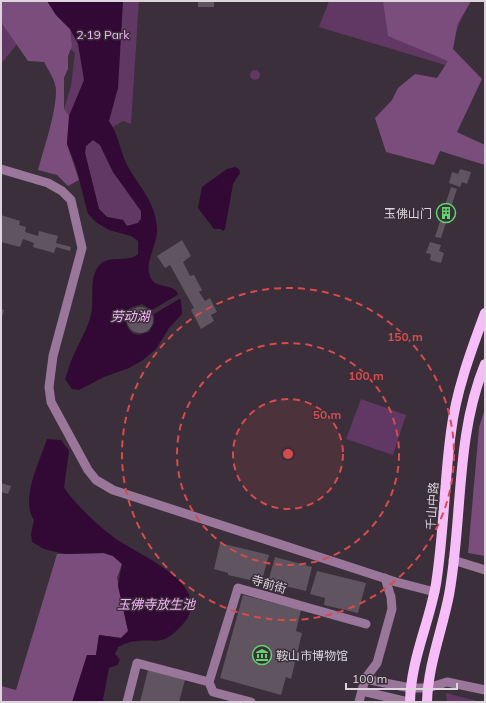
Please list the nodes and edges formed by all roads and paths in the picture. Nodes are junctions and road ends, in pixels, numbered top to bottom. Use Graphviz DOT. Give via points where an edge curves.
graph roads {
  1 [pos="1,169"];
  2 [pos="485,313"];
  3 [pos="485,364"];
  4 [pos="453,560"];
  5 [pos="485,562"];
  6 [pos="468,565"];
  7 [pos="485,570"];
  8 [pos="385,578"];
  9 [pos="434,592"];
  10 [pos="366,624"];
  11 [pos="365,679"];
  12 [pos="209,682"];
  13 [pos="410,688"];
  14 [pos="428,688"];
  15 [pos="485,690"];
  16 [pos="362,691"];
  17 [pos="127,702"];
  18 [pos="250,702"];
  19 [pos="359,702"];
  20 [pos="409,702"];
  21 [pos="427,702"];
  1 -- 8 [label="street" via="48,183 71,200 82,248 53,356 49,387 51,402 58,417 96,480 113,490"];
  2 -- 9 [label="main road, 千山中路" via="465,370 451,431 442,549"];
  3 -- 4 [label="main road" via="469,417"];
  4 -- 6 [label="street"];
  4 -- 14 [label="main road" via="449,595"];
  5 -- 6 [label="street"];
  6 -- 7 [label="street"];
  8 -- 9 [label="street"];
  8 -- 11 [label="street" via="392,609 377,663"];
  9 -- 13 [label="main road, 千山中路" via="415,656"];
  10 -- 12 [label="street, 寺前街" via="238,588"];
  11 -- 13 [label="street"];
  11 -- 16 [label="street"];
  12 -- 17 [label="street" via="137,663"];
  12 -- 18 [label="street" via="214,692"];
  13 -- 14 [label="street"];
  13 -- 20 [label="main road, 千山中路"];
  14 -- 15 [label="street" via="447,682"];
  14 -- 21 [label="main road"];
  16 -- 19 [label="street"];
  16 -- 20 [label="street"];
}
